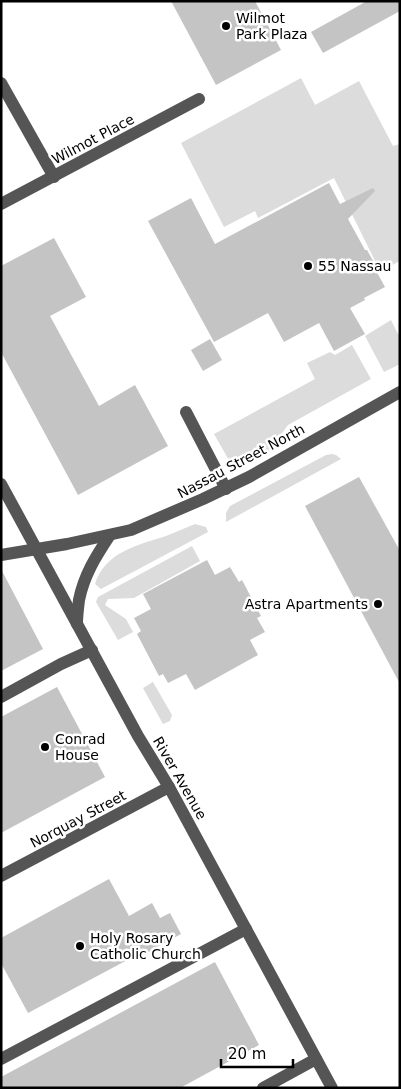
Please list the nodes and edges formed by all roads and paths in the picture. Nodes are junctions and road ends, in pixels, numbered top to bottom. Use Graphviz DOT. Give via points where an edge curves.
graph roads {
  1 [pos="1,83"];
  2 [pos="199,99"];
  3 [pos="54,177"];
  4 [pos="1,204"];
  5 [pos="400,392"];
  6 [pos="186,412"];
  7 [pos="1,484"];
  8 [pos="226,489"];
  9 [pos="110,535"];
  10 [pos="37,549"];
  11 [pos="1,555"];
  12 [pos="77,624"];
  13 [pos="92,650"];
  14 [pos="1,697"];
  15 [pos="169,787"];
  16 [pos="1,876"];
  17 [pos="246,929"];
  18 [pos="1,1058"];
  19 [pos="316,1059"];
  20 [pos="263,1088"];
  21 [pos="332,1088"];
  1 -- 3 [label="street"];
  2 -- 3 [label="street, Wilmot Place"];
  3 -- 4 [label="street, Wilmot Place"];
  5 -- 8 [label="street, Nassau Street North"];
  6 -- 8 [label="street"];
  7 -- 10 [label="street, River Avenue"];
  8 -- 9 [label="street, Nassau Street North" via="149,523"];
  9 -- 10 [label="street, Nassau Street North"];
  9 -- 12 [label="street" via="85,578"];
  10 -- 11 [label="street, Nassau Street North"];
  10 -- 12 [label="street, River Avenue"];
  12 -- 13 [label="street, River Avenue"];
  13 -- 14 [label="street"];
  13 -- 15 [label="street, River Avenue"];
  15 -- 16 [label="street, Norquay Street"];
  15 -- 17 [label="street, River Avenue"];
  17 -- 18 [label="street"];
  17 -- 19 [label="street, River Avenue"];
  19 -- 20 [label="street"];
  19 -- 21 [label="street, River Avenue"];
}
